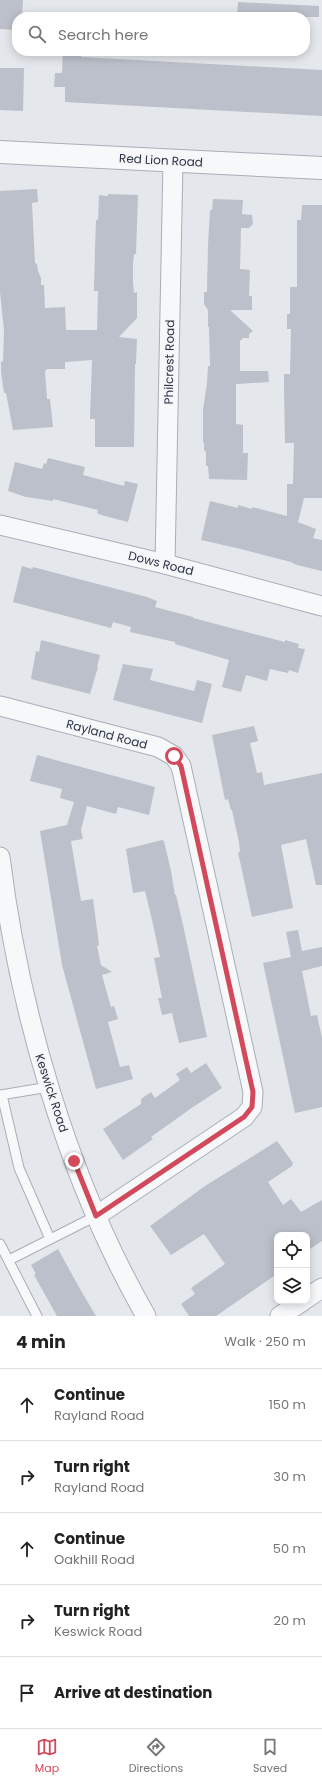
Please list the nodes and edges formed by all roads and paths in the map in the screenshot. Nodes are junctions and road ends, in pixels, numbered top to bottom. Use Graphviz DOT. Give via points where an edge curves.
graph roads {
  1 [pos="0,152"];
  2 [pos="173,161"];
  3 [pos="322,168"];
  4 [pos="0,524"];
  5 [pos="165,564"];
  6 [pos="322,606"];
  7 [pos="0,706"];
  8 [pos="0,857"];
  9 [pos="50,1087"];
  10 [pos="1,1095"];
  11 [pos="96,1216"];
  12 [pos="50,1239"];
  13 [pos="0,1244"];
  14 [pos="8,1260"];
  15 [pos="322,1288"];
  16 [pos="310,1296"];
  17 [pos="298,1304"];
  18 [pos="37,1316"];
  19 [pos="146,1316"];
  20 [pos="280,1316"];
  1 -- 2 [label="street, Red Lion Road"];
  2 -- 3 [label="street, Red Lion Road"];
  2 -- 5 [label="street, Philcrest Road"];
  4 -- 5 [label="street, Dows Road"];
  5 -- 6 [label="street, Dows Road"];
  7 -- 11 [label="street, Rayland Road" via="158,747 174,756 181,766 253,1092 252,1107 244,1117"];
  8 -- 9 [label="street, Keswick Road" via="21,977 35,1040"];
  9 -- 10 [label="lane"];
  9 -- 11 [label="street, Keswick Road" via="74,1161"];
  10 -- 12 [label="lane" via="19,1168"];
  11 -- 12 [label="lane"];
  11 -- 19 [label="street, Keswick Road"];
  12 -- 14 [label="lane"];
  13 -- 14 [label="lane"];
  14 -- 18 [label="lane"];
  15 -- 16 [label="street"];
  17 -- 20 [label="street"];
}
